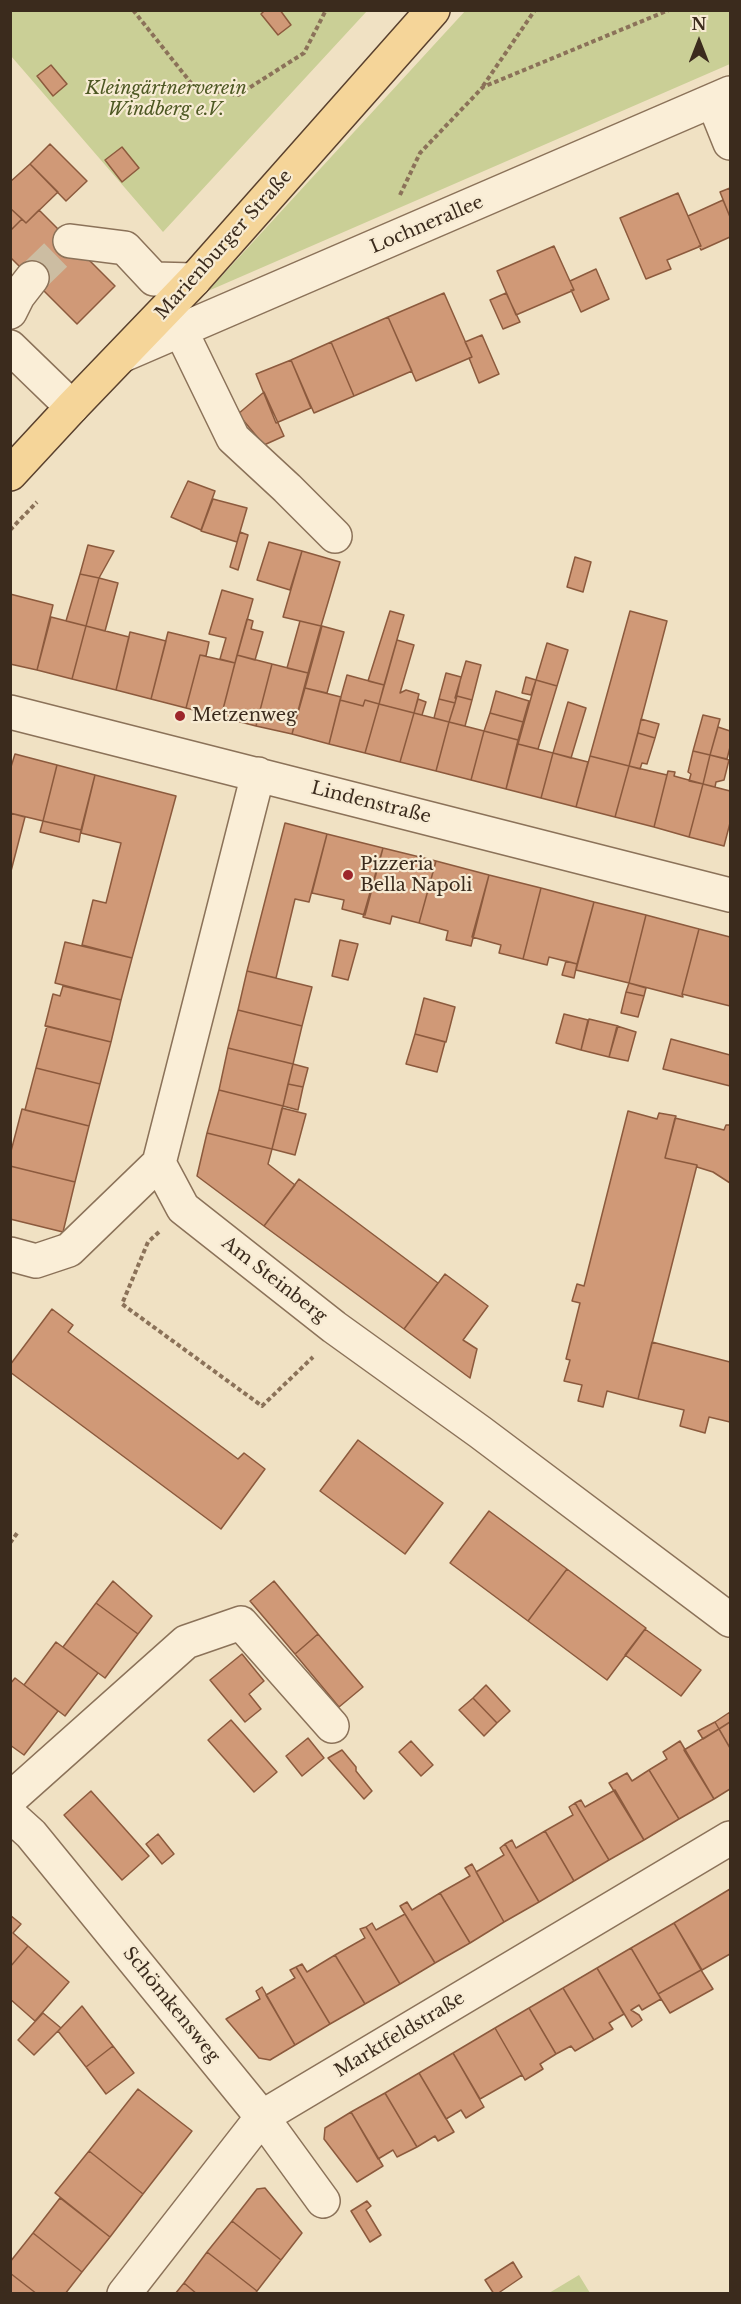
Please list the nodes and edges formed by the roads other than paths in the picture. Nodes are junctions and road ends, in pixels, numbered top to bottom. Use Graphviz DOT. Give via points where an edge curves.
graph roads {
  1 [pos="433,10"];
  2 [pos="722,97"];
  3 [pos="730,143"];
  4 [pos="70,241"];
  5 [pos="32,278"];
  6 [pos="194,280"];
  7 [pos="10,312"];
  8 [pos="181,331"];
  9 [pos="10,347"];
  10 [pos="123,355"];
  11 [pos="72,407"];
  12 [pos="10,474"];
  13 [pos="335,536"];
  14 [pos="10,712"];
  15 [pos="258,774"];
  16 [pos="730,895"];
  17 [pos="159,1163"];
  18 [pos="10,1254"];
  19 [pos="730,1620"];
  20 [pos="332,1726"];
  21 [pos="10,1799"];
  22 [pos="10,1815"];
  23 [pos="730,1838"];
  24 [pos="262,2117"];
  25 [pos="323,2201"];
  26 [pos="124,2294"];
  1 -- 6 [label="main road, Marienburger Straße"];
  2 -- 3 [label="street"];
  2 -- 8 [label="street, Lochnerallee"];
  4 -- 6 [label="street" via="125,248 154,279"];
  5 -- 7 [label="street"];
  6 -- 10 [label="main road, Marienburger Straße"];
  8 -- 10 [label="street, Lochnerallee"];
  8 -- 13 [label="street" via="233,438"];
  9 -- 11 [label="street"];
  10 -- 11 [label="main road, Marienburger Straße"];
  11 -- 12 [label="main road, Marienburger Straße"];
  14 -- 15 [label="street, Lindenstraße"];
  15 -- 16 [label="street, Lindenstraße"];
  15 -- 17 [label="street"];
  17 -- 18 [label="street" via="69,1250 36,1261"];
  17 -- 19 [label="street, Am Steinberg" via="183,1208 334,1327 480,1431"];
  20 -- 21 [label="street" via="241,1623 186,1642"];
  22 -- 24 [label="street, Schömkensweg" via="31,1834"];
  23 -- 24 [label="street, Marktfeldstraße"];
  24 -- 25 [label="street, Schömkensweg"];
  24 -- 26 [label="street, Marktfeldstraße"];
}
